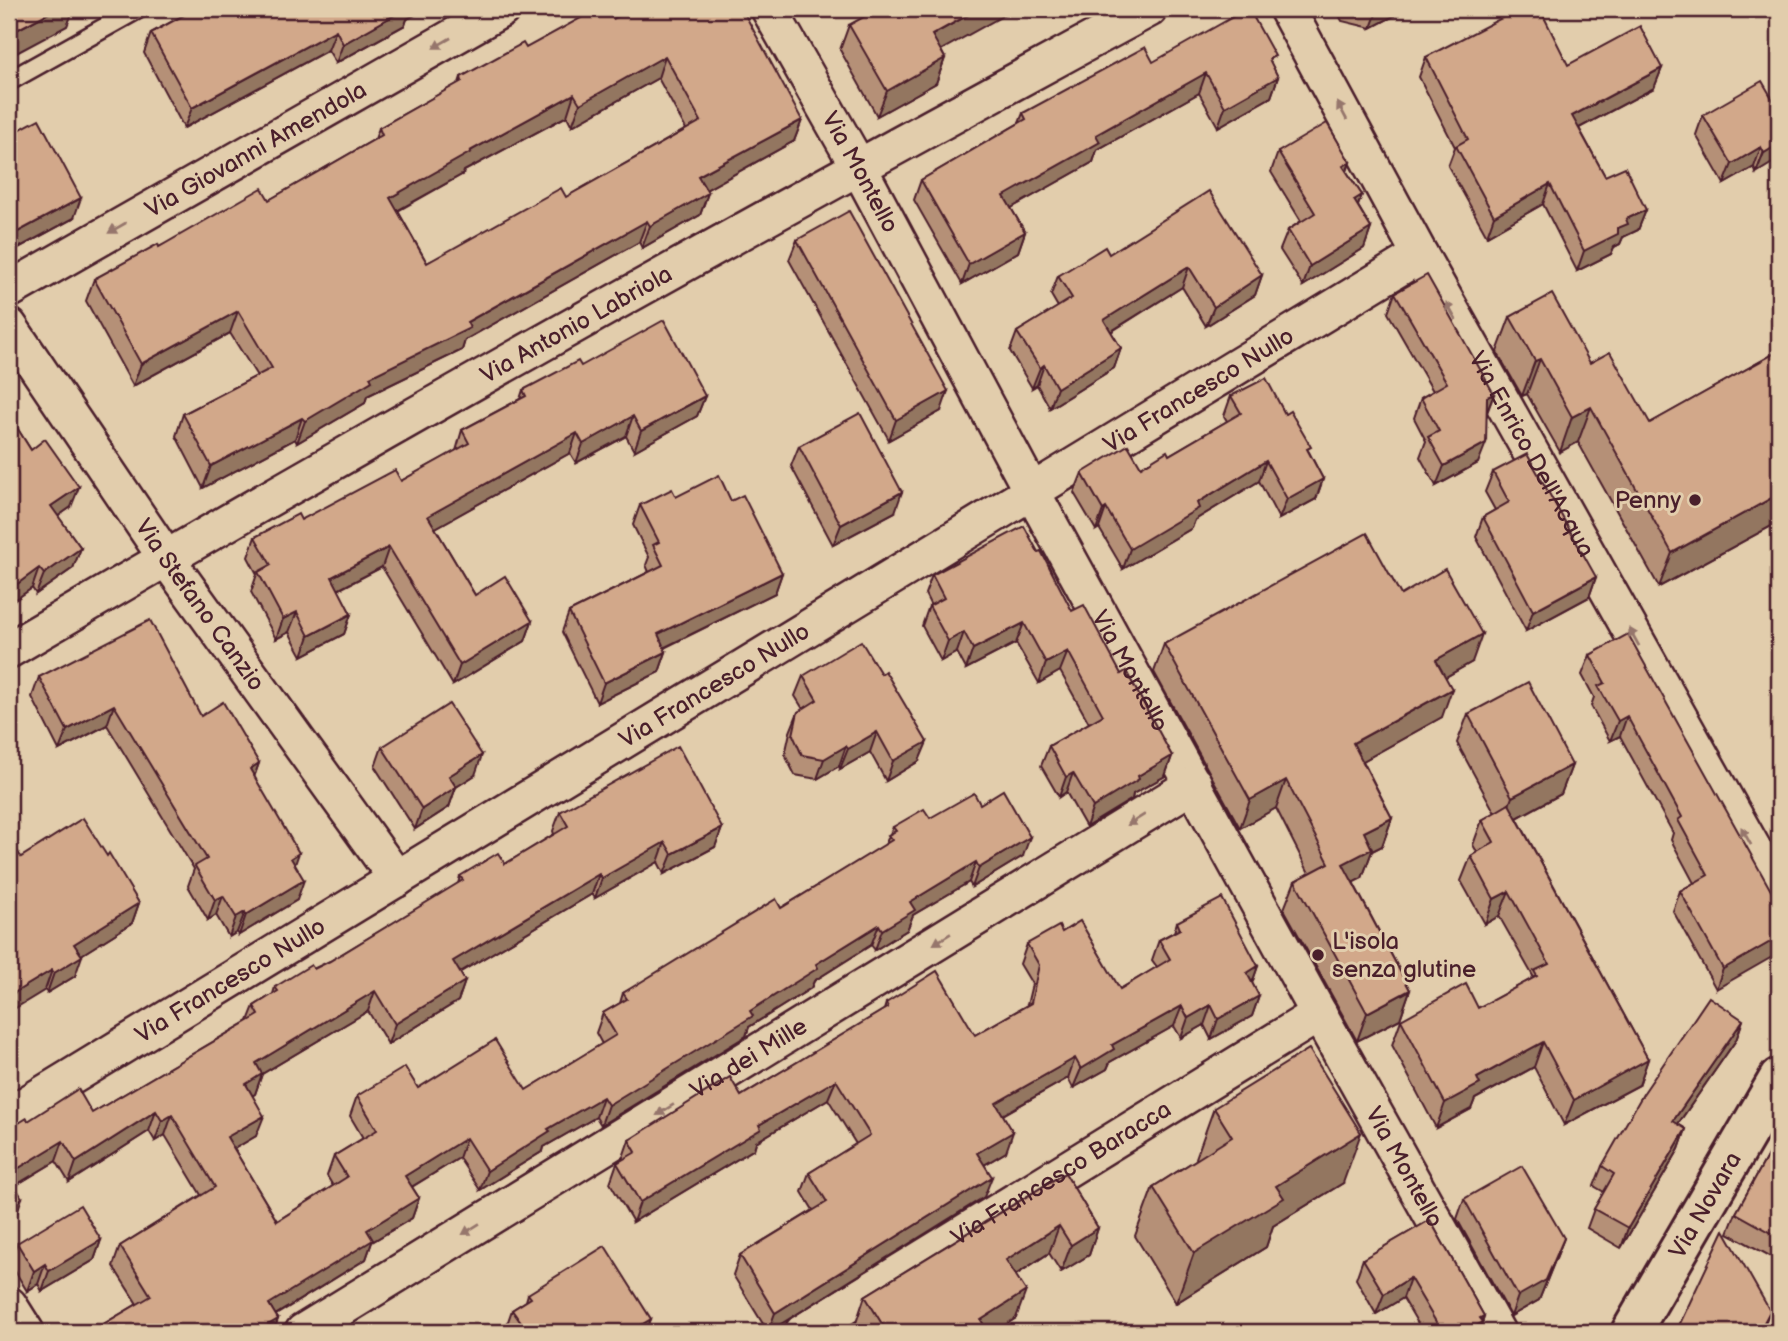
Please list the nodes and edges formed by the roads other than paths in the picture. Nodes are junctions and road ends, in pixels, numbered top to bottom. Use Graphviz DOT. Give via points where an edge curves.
graph roads {
  1 [pos="138,9"];
  2 [pos="502,9"];
  3 [pos="769,9"];
  4 [pos="1149,9"];
  5 [pos="1287,9"];
  6 [pos="9,81"];
  7 [pos="858,166"];
  8 [pos="1420,255"];
  9 [pos="9,290"];
  10 [pos="9,326"];
  11 [pos="1032,492"];
  12 [pos="166,558"];
  13 [pos="9,649"];
  14 [pos="1194,784"];
  15 [pos="397,879"];
  16 [pos="1779,895"];
  17 [pos="1319,1014"];
  18 [pos="1779,1079"];
  19 [pos="9,1115"];
  20 [pos="9,1305"];
  21 [pos="26,1332"];
  22 [pos="303,1332"];
  23 [pos="803,1332"];
  24 [pos="1497,1332"];
  25 [pos="1631,1332"];
  1 -- 6 [label="lane"];
  2 -- 9 [label="street, Via Giovanni Amendola, one-way"];
  3 -- 7 [label="street, Via Montello"];
  4 -- 7 [label="street, Via Antonio Labriola"];
  8 -- 5 [label="street, Via Enrico Dell'Acqua, one-way"];
  7 -- 11 [label="street, Via Montello"];
  7 -- 12 [label="street, Via Antonio Labriola"];
  8 -- 11 [label="street, Via Francesco Nullo"];
  16 -- 8 [label="street, Via Enrico Dell'Acqua, one-way"];
  10 -- 12 [label="street, Via Stefano Canzio"];
  11 -- 14 [label="street, Via Montello"];
  11 -- 15 [label="street, Via Francesco Nullo"];
  12 -- 13 [label="street, Via Antonio Labriola"];
  12 -- 15 [label="street, Via Stefano Canzio"];
  14 -- 17 [label="street, Via Montello"];
  14 -- 22 [label="street, Via dei Mille, one-way"];
  15 -- 19 [label="street, Via Francesco Nullo"];
  17 -- 23 [label="street, Via Francesco Baracca"];
  17 -- 24 [label="street, Via Montello"];
  18 -- 25 [label="street, Via Novara"];
  20 -- 21 [label="street"];
}
